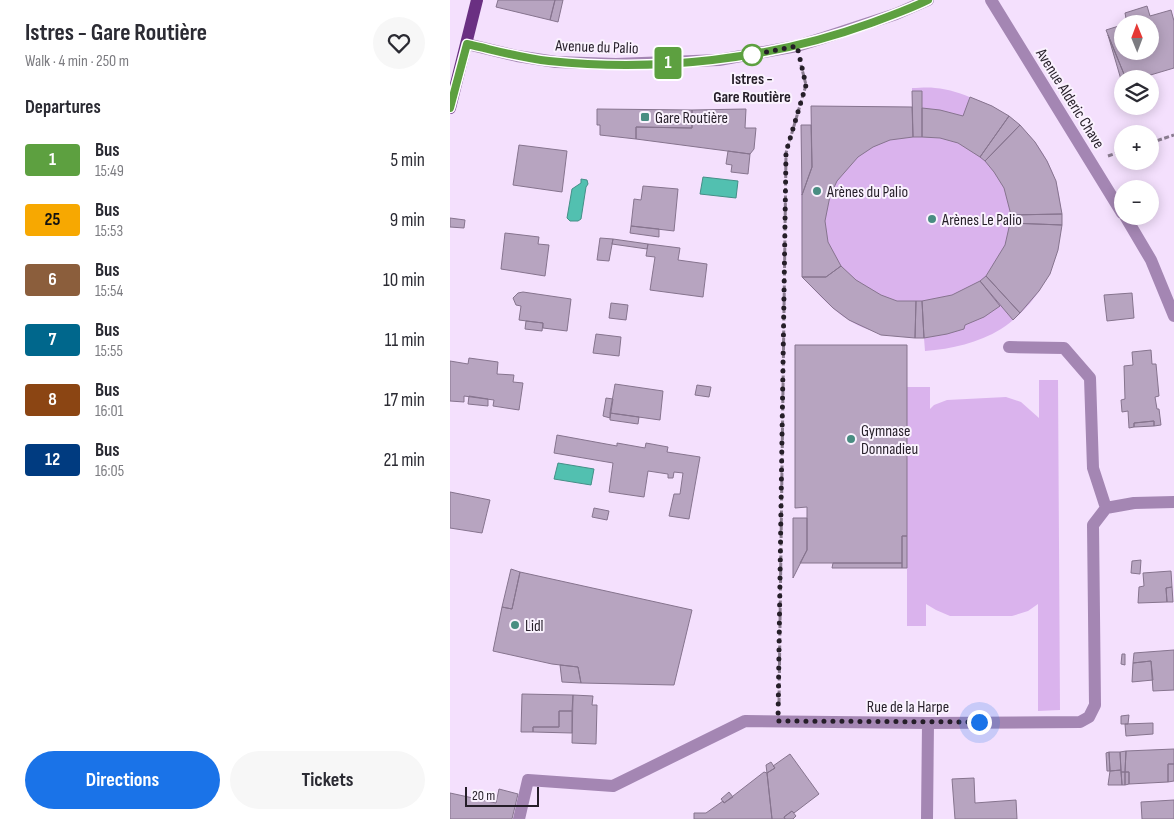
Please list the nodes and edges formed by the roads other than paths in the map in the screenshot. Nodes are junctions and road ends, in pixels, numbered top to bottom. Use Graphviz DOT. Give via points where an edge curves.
graph roads {
  1 [pos="477,0"];
  2 [pos="928,0"];
  3 [pos="990,1"];
  4 [pos="467,44"];
  5 [pos="450,108"];
  6 [pos="1114,200"];
  7 [pos="1130,225"];
  8 [pos="1174,316"];
  9 [pos="1009,347"];
  10 [pos="1174,502"];
  11 [pos="1106,508"];
  12 [pos="928,723"];
  13 [pos="519,819"];
  14 [pos="927,819"];
  1 -- 4 [label="main road"];
  2 -- 4 [label="street, Avenue du Palio" via="852,30 797,46 719,60 616,64 547,61"];
  3 -- 6 [label="street, Avenue Alderic Chave"];
  4 -- 5 [label="main road"];
  7 -- 8 [label="street" via="1151,260"];
  9 -- 11 [label="street" via="1064,348 1090,378 1093,468"];
  10 -- 11 [label="street" via="1134,503"];
  11 -- 12 [label="street, Rue de la Harpe" via="1093,525 1095,705 1088,717 1080,722"];
  12 -- 13 [label="street, Rue de la Harpe" via="746,720 613,786 528,780"];
  12 -- 14 [label="street"];
}
